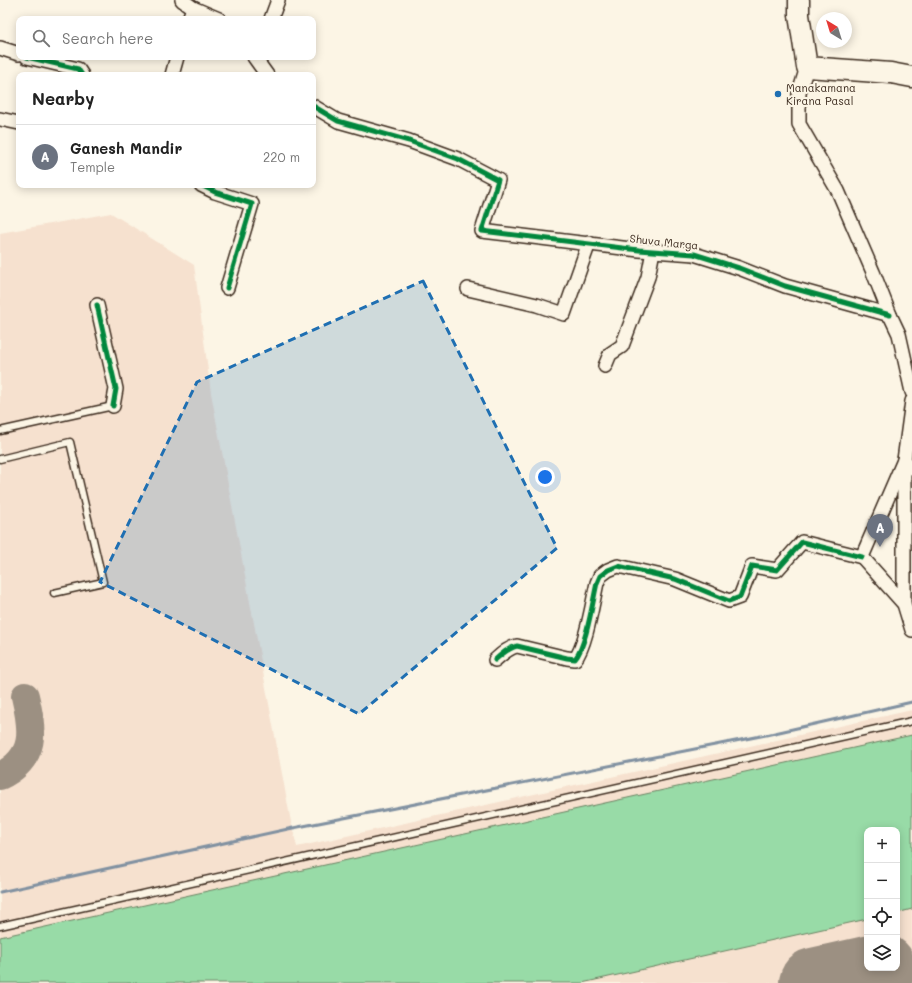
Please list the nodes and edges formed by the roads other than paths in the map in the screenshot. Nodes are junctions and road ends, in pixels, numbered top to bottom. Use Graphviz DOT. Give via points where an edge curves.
graph roads {
  1 [pos="182,0"];
  2 [pos="278,0"];
  3 [pos="799,0"];
  4 [pos="191,13"];
  5 [pos="205,16"];
  6 [pos="272,16"];
  7 [pos="0,48"];
  8 [pos="16,53"];
  9 [pos="40,60"];
  10 [pos="176,60"];
  11 [pos="256,60"];
  12 [pos="807,67"];
  13 [pos="80,72"];
  14 [pos="173,72"];
  15 [pos="265,72"];
  16 [pos="912,76"];
  17 [pos="316,108"];
  18 [pos="0,119"];
  19 [pos="16,122"];
  20 [pos="207,188"];
  21 [pos="590,243"];
  22 [pos="654,251"];
  23 [pos="227,288"];
  24 [pos="468,289"];
  25 [pos="97,305"];
  26 [pos="890,315"];
  27 [pos="605,366"];
  28 [pos="912,392"];
  29 [pos="912,401"];
  30 [pos="114,406"];
  31 [pos="0,431"];
  32 [pos="0,459"];
  33 [pos="908,464"];
  34 [pos="862,558"];
  35 [pos="54,593"];
  36 [pos="904,604"];
  37 [pos="912,630"];
  38 [pos="495,660"];
  39 [pos="912,721"];
  40 [pos="0,926"];
  1 -- 4 [label="street"];
  2 -- 6 [label="street"];
  3 -- 12 [label="main road"];
  4 -- 5 [label="street"];
  7 -- 8 [label="street"];
  9 -- 13 [label="street" via="78,69"];
  10 -- 14 [label="street"];
  11 -- 15 [label="street"];
  12 -- 16 [label="main road"];
  12 -- 26 [label="street" via="799,93 799,124 838,190"];
  17 -- 21 [label="street, Shuva Marga" via="338,121 409,141 458,159 498,180 482,231"];
  18 -- 19 [label="street"];
  20 -- 23 [label="street" via="252,204"];
  21 -- 22 [label="street, Shuva Marga"];
  21 -- 24 [label="street" via="564,314"];
  22 -- 26 [label="street, Shuva Marga" via="694,254 785,286"];
  22 -- 27 [label="street" via="648,277 622,346 610,354"];
  25 -- 30 [label="street" via="116,389"];
  26 -- 28 [label="street" via="899,334"];
  29 -- 33 [label="street"];
  30 -- 31 [label="lane"];
  32 -- 35 [label="lane" via="70,442 103,582"];
  33 -- 34 [label="street"];
  33 -- 36 [label="street"];
  34 -- 36 [label="street"];
  34 -- 38 [label="street" via="802,542 777,570 752,566 740,597 729,600 675,579 618,566 600,576 582,644 575,659 517,646"];
  36 -- 37 [label="street"];
  39 -- 40 [label="lane"];
}
